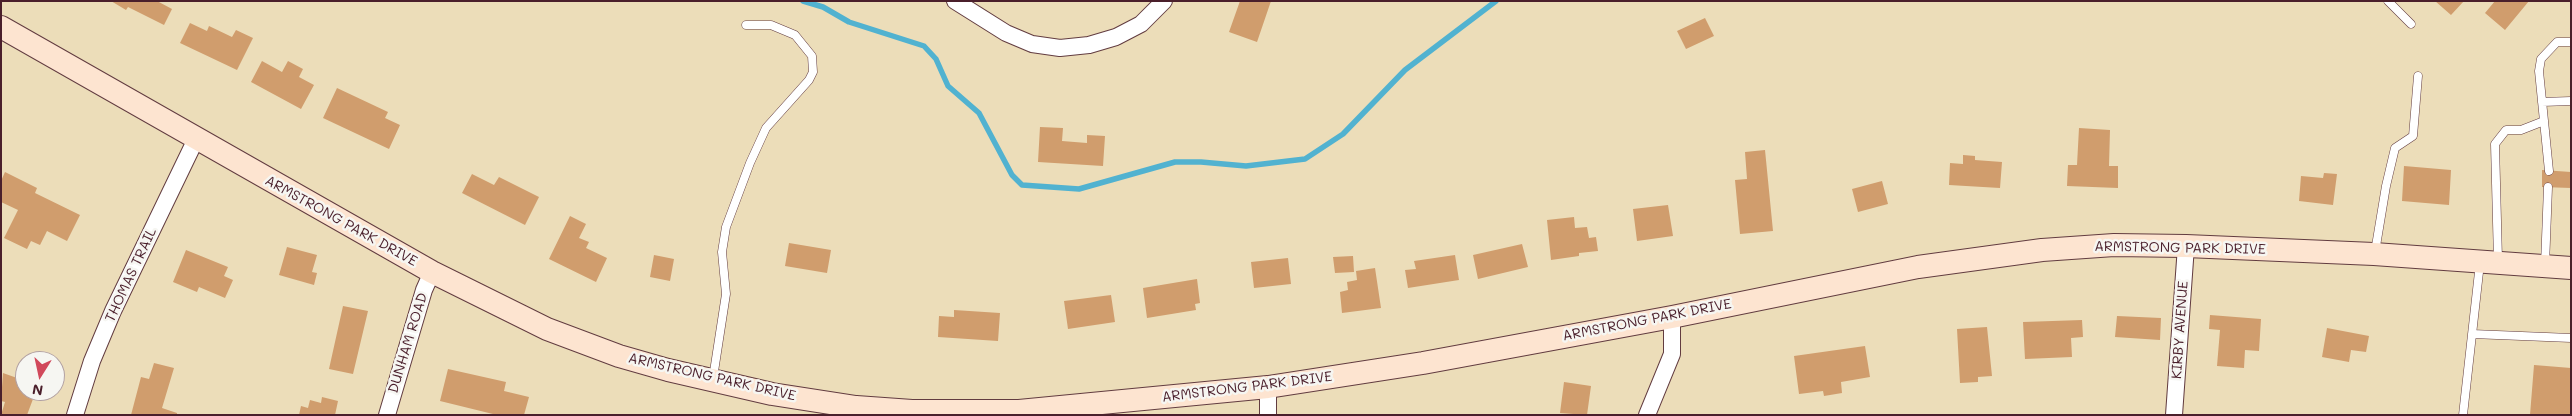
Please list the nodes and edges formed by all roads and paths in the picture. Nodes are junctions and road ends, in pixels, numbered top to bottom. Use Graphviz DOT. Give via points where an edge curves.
graph roads {
  1 [pos="955,1"];
  2 [pos="1164,1"];
  3 [pos="2388,1"];
  4 [pos="2411,24"];
  5 [pos="746,25"];
  6 [pos="1,27"];
  7 [pos="2571,42"];
  8 [pos="2418,76"];
  9 [pos="2571,100"];
  10 [pos="2542,102"];
  11 [pos="2544,121"];
  12 [pos="196,139"];
  13 [pos="2549,171"];
  14 [pos="2548,187"];
  15 [pos="2186,246"];
  16 [pos="2374,254"];
  17 [pos="2489,262"];
  18 [pos="2545,266"];
  19 [pos="2571,268"];
  20 [pos="432,272"];
  21 [pos="1672,317"];
  22 [pos="2472,334"];
  23 [pos="2571,338"];
  24 [pos="713,380"];
  25 [pos="1268,387"];
  26 [pos="75,415"];
  27 [pos="386,415"];
  28 [pos="1268,415"];
  29 [pos="1647,415"];
  30 [pos="2174,415"];
  31 [pos="2463,415"];
  1 -- 2 [label="street" via="1006,33 1032,44 1060,48 1116,37 1141,24"];
  3 -- 4 [label="lane"];
  5 -- 24 [label="lane" via="771,25 795,35 812,56 813,72 766,128 726,227 722,252 726,294"];
  6 -- 12 [label="main road, ARMSTRONG PARK DRIVE"];
  7 -- 10 [label="lane" via="2557,42 2540,59"];
  8 -- 16 [label="lane" via="2413,136 2395,148"];
  9 -- 10 [label="lane"];
  10 -- 11 [label="lane"];
  11 -- 13 [label="lane"];
  11 -- 17 [label="lane" via="2521,130 2506,130 2495,144"];
  12 -- 20 [label="main road, ARMSTRONG PARK DRIVE"];
  12 -- 26 [label="street, THOMAS TRAIL" via="92,361"];
  14 -- 18 [label="lane"];
  15 -- 16 [label="main road, ARMSTRONG PARK DRIVE"];
  15 -- 21 [label="main road, ARMSTRONG PARK DRIVE" via="2114,245 1971,258"];
  15 -- 30 [label="street, KIRBY AVENUE"];
  16 -- 17 [label="main road, ARMSTRONG PARK DRIVE"];
  17 -- 18 [label="main road, ARMSTRONG PARK DRIVE"];
  17 -- 22 [label="lane"];
  18 -- 19 [label="main road, ARMSTRONG PARK DRIVE"];
  20 -- 24 [label="main road, ARMSTRONG PARK DRIVE" via="565,336 618,356"];
  20 -- 27 [label="street, DUNHAM ROAD"];
  21 -- 25 [label="main road, ARMSTRONG PARK DRIVE" via="1423,363"];
  21 -- 29 [label="street" via="1672,354"];
  22 -- 23 [label="lane"];
  22 -- 31 [label="lane"];
  24 -- 25 [label="main road, ARMSTRONG PARK DRIVE" via="772,394 856,406 986,413"];
  25 -- 28 [label="street"];
}
